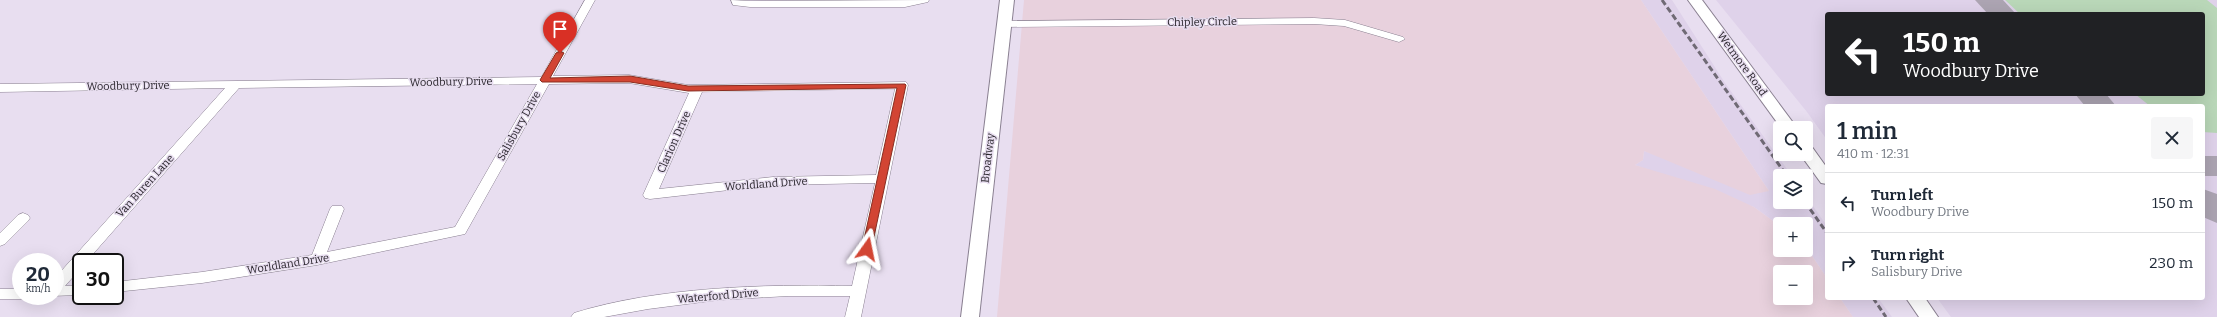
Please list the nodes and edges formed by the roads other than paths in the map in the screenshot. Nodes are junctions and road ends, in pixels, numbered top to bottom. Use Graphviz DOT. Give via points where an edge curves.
graph roads {
  1 [pos="590,0"];
  2 [pos="736,0"];
  3 [pos="924,0"];
  4 [pos="1007,0"];
  5 [pos="1695,0"];
  6 [pos="1004,24"];
  7 [pos="1399,39"];
  8 [pos="545,80"];
  9 [pos="235,85"];
  10 [pos="0,88"];
  11 [pos="697,89"];
  12 [pos="1784,121"];
  13 [pos="1813,160"];
  14 [pos="1825,176"];
  15 [pos="882,179"];
  16 [pos="650,195"];
  17 [pos="337,209"];
  18 [pos="23,218"];
  19 [pos="460,231"];
  20 [pos="0,241"];
  21 [pos="317,260"];
  22 [pos="64,278"];
  23 [pos="124,286"];
  24 [pos="858,291"];
  25 [pos="0,294"];
  26 [pos="12,294"];
  27 [pos="1916,300"];
  28 [pos="579,317"];
  29 [pos="853,317"];
  30 [pos="970,317"];
  31 [pos="1929,317"];
  1 -- 8 [label="street, Salisbury Drive"];
  2 -- 3 [label="street" via="737,3 762,4 905,4"];
  4 -- 6 [label="main road, Broadway"];
  5 -- 12 [label="main road, Wetmore Road"];
  6 -- 7 [label="street, Chipley Circle" via="1314,21 1345,23"];
  6 -- 30 [label="main road, Broadway"];
  8 -- 9 [label="street, Woodbury Drive"];
  8 -- 11 [label="street, Woodbury Drive" via="630,79 673,88"];
  8 -- 19 [label="street, Salisbury Drive"];
  9 -- 10 [label="street, Woodbury Drive"];
  9 -- 22 [label="street, Van Buren Lane"];
  11 -- 15 [label="street, Woodbury Drive" via="902,85"];
  11 -- 16 [label="street, Clarion Drive"];
  13 -- 14 [label="main road"];
  15 -- 16 [label="street, Worldland Drive" via="773,181"];
  15 -- 24 [label="street"];
  17 -- 21 [label="street"];
  18 -- 20 [label="street"];
  19 -- 21 [label="street, Worldland Drive"];
  21 -- 23 [label="street, Worldland Drive" via="173,282"];
  24 -- 28 [label="street, Waterford Drive" via="770,291 688,297"];
  24 -- 29 [label="street"];
  25 -- 26 [label="street"];
  27 -- 31 [label="main road"];
}
